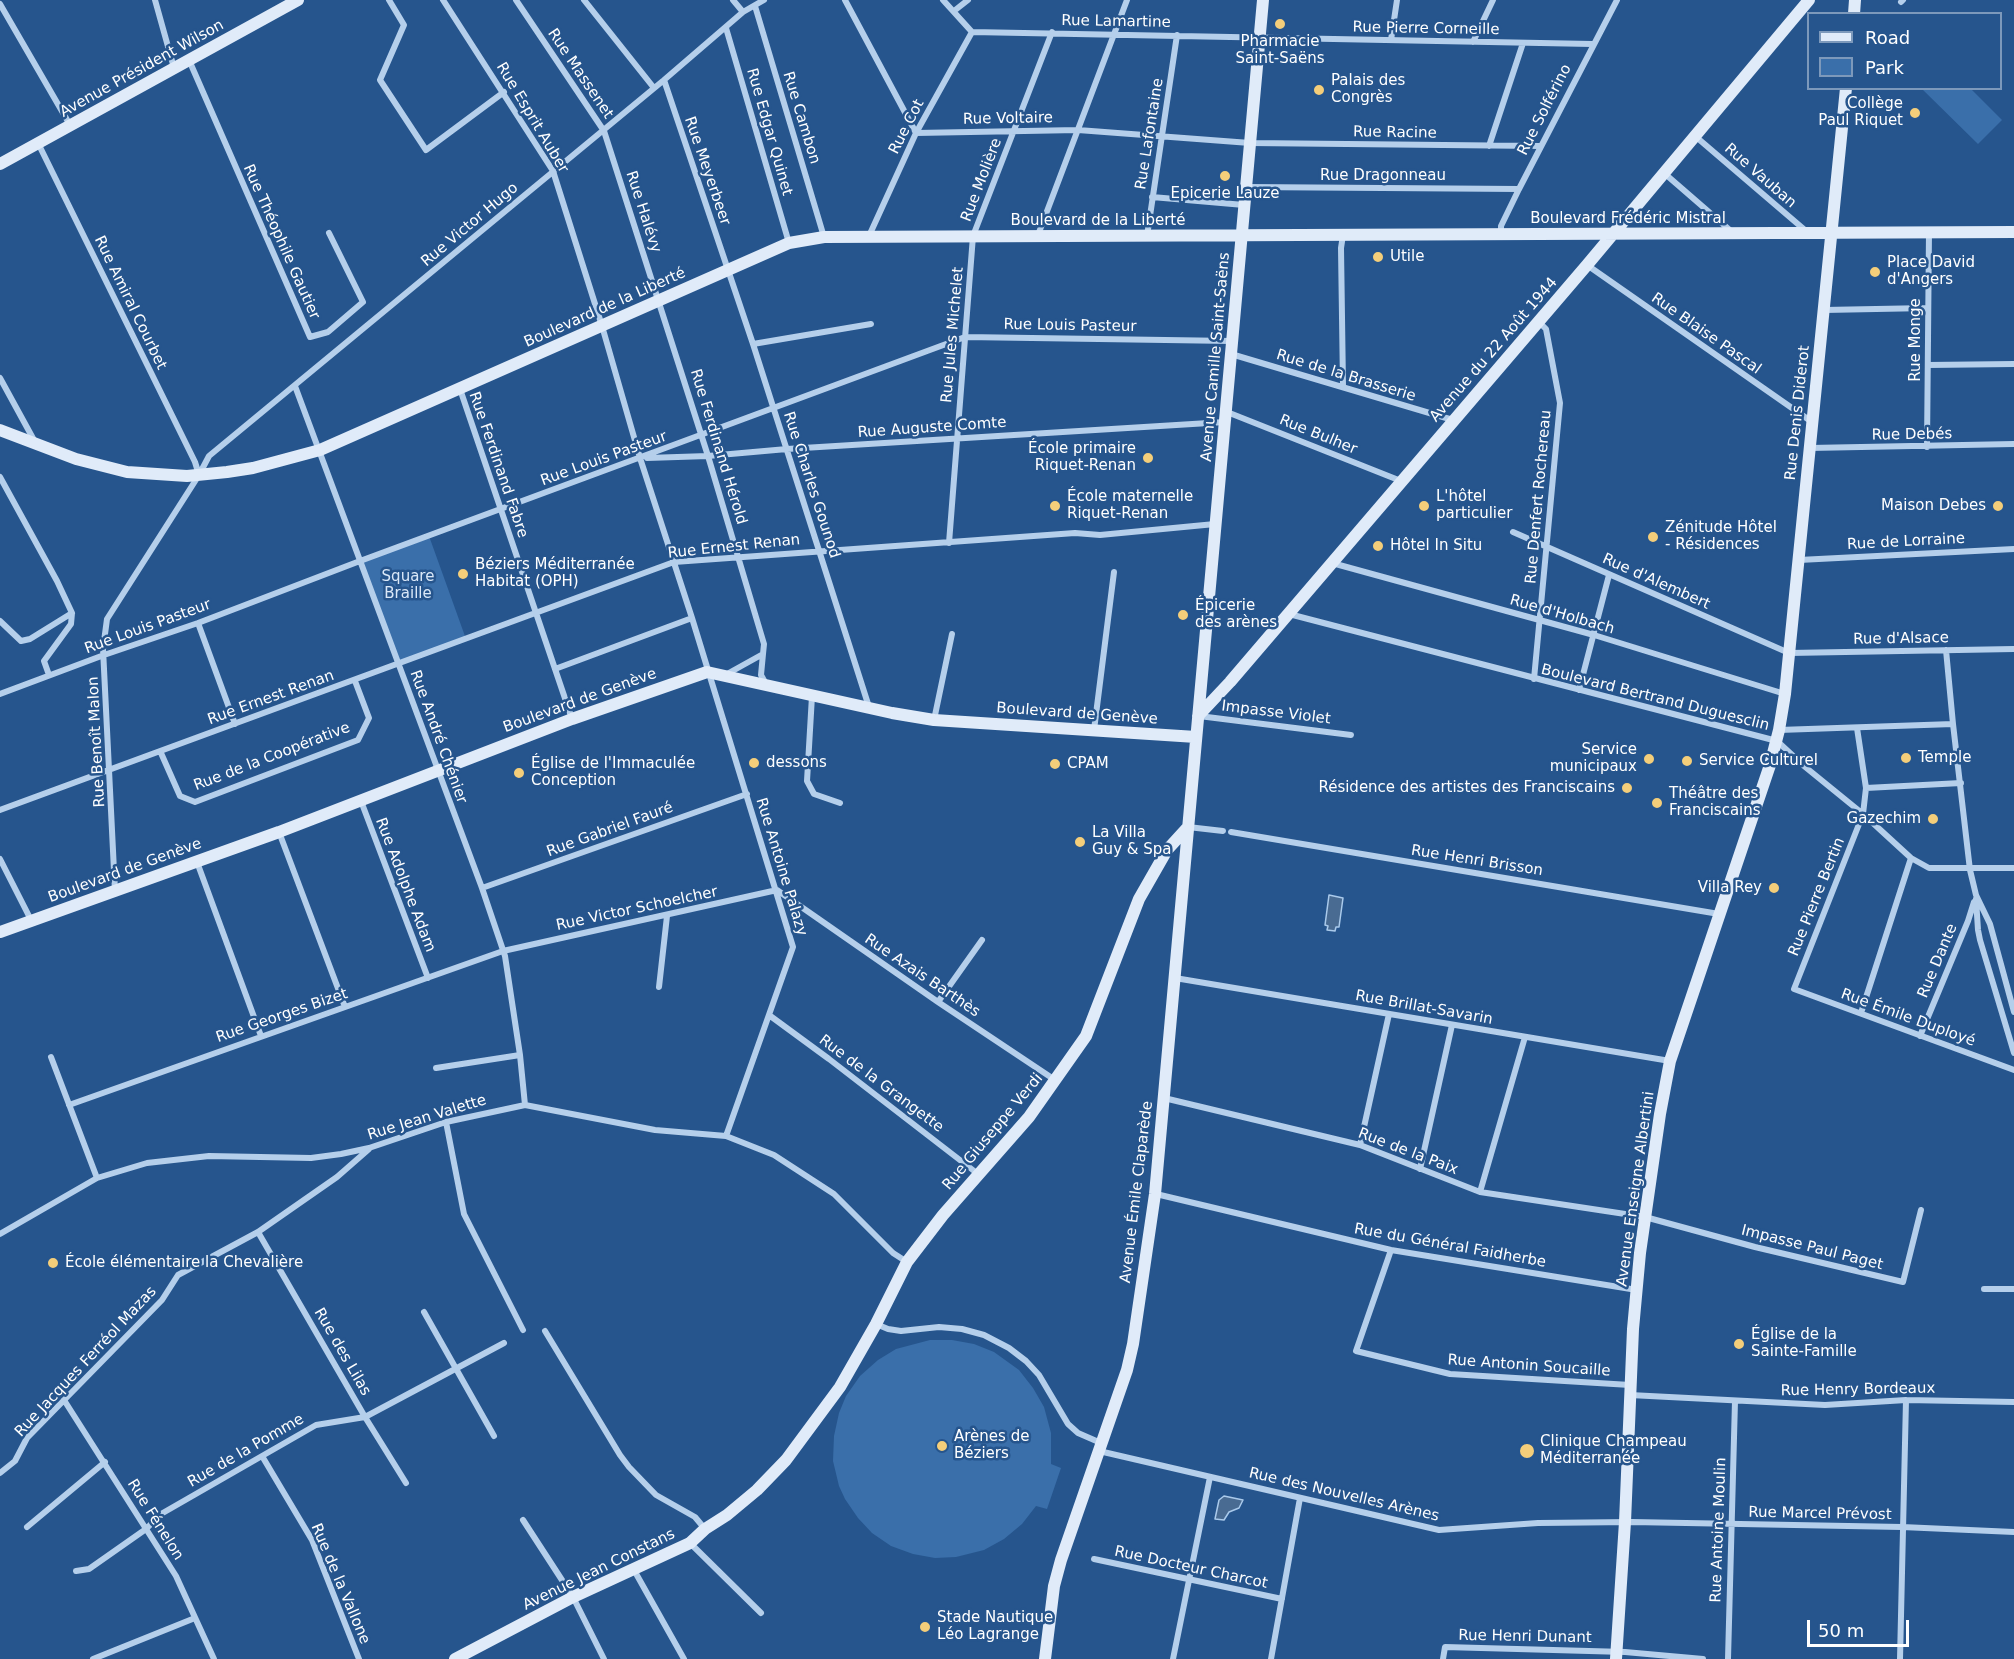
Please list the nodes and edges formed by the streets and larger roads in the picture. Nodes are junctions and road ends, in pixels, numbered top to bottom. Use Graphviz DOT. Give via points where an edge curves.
graph roads {
  1 [pos="155,0"];
  2 [pos="298,0"];
  3 [pos="389,0"];
  4 [pos="443,0"];
  5 [pos="516,0"];
  6 [pos="584,0"];
  7 [pos="733,0"];
  8 [pos="764,0"];
  9 [pos="845,0"];
  10 [pos="943,0"];
  11 [pos="968,0"];
  12 [pos="1127,0"];
  13 [pos="1263,0"];
  14 [pos="1397,0"];
  15 [pos="1492,0"];
  16 [pos="1617,0"];
  17 [pos="1809,0"];
  18 [pos="0,4"];
  19 [pos="755,6"];
  20 [pos="954,11"];
  21 [pos="743,12"];
  22 [pos="726,28"];
  23 [pos="972,32"];
  24 [pos="1052,32"];
  25 [pos="1115,33"];
  26 [pos="1177,35"];
  27 [pos="1260,37"];
  28 [pos="1391,40"];
  29 [pos="1473,42"];
  30 [pos="1523,43"];
  31 [pos="1592,45"];
  32 [pos="189,60"];
  33 [pos="174,69"];
  34 [pos="664,80"];
  35 [pos="654,88"];
  36 [pos="1846,90"];
  37 [pos="504,92"];
  38 [pos="71,126"];
  39 [pos="604,130"];
  40 [pos="1013,130"];
  41 [pos="1078,130"];
  42 [pos="916,133"];
  43 [pos="1695,136"];
  44 [pos="1162,137"];
  45 [pos="38,143"];
  46 [pos="1250,143"];
  47 [pos="1489,146"];
  48 [pos="1540,146"];
  49 [pos="0,164"];
  50 [pos="553,171"];
  51 [pos="1664,173"];
  52 [pos="1246,187"];
  53 [pos="1519,189"];
  54 [pos="1152,196"];
  55 [pos="1245,205"];
  56 [pos="1929,232"];
  57 [pos="2014,232"];
  58 [pos="329,233"];
  59 [pos="1832,233"];
  60 [pos="1501,234"];
  61 [pos="1613,234"];
  62 [pos="1734,234"];
  63 [pos="1809,234"];
  64 [pos="1343,235"];
  65 [pos="973,236"];
  66 [pos="1038,236"];
  67 [pos="1147,236"];
  68 [pos="1242,236"];
  69 [pos="824,237"];
  70 [pos="869,237"];
  71 [pos="789,243"];
  72 [pos="1587,265"];
  73 [pos="728,270"];
  74 [pos="659,300"];
  75 [pos="1928,308"];
  76 [pos="1824,310"];
  77 [pos="1539,321"];
  78 [pos="871,324"];
  79 [pos="602,326"];
  80 [pos="965,337"];
  81 [pos="1232,341"];
  82 [pos="753,344"];
  83 [pos="1231,354"];
  84 [pos="2014,364"];
  85 [pos="1928,365"];
  86 [pos="0,378"];
  87 [pos="294,386"];
  88 [pos="1343,386"];
  89 [pos="460,389"];
  90 [pos="774,408"];
  91 [pos="1226,416"];
  92 [pos="1454,421"];
  93 [pos="1812,422"];
  94 [pos="0,431"];
  95 [pos="701,435"];
  96 [pos="957,438"];
  97 [pos="2014,444"];
  98 [pos="36,446"];
  99 [pos="1927,447"];
  100 [pos="1810,448"];
  101 [pos="787,449"];
  102 [pos="320,450"];
  103 [pos="708,456"];
  104 [pos="640,458"];
  105 [pos="199,475"];
  106 [pos="0,477"];
  107 [pos="1402,481"];
  108 [pos="501,510"];
  109 [pos="1216,524"];
  110 [pos="1513,532"];
  111 [pos="949,543"];
  112 [pos="1546,547"];
  113 [pos="2014,549"];
  114 [pos="820,551"];
  115 [pos="739,557"];
  116 [pos="1798,560"];
  117 [pos="360,561"];
  118 [pos="674,562"];
  119 [pos="1332,563"];
  120 [pos="1114,572"];
  121 [pos="1610,575"];
  122 [pos="536,612"];
  123 [pos="72,613"];
  124 [pos="1288,614"];
  125 [pos="692,618"];
  126 [pos="1540,620"];
  127 [pos="0,621"];
  128 [pos="198,623"];
  129 [pos="952,634"];
  130 [pos="1594,635"];
  131 [pos="2014,649"];
  132 [pos="1946,650"];
  133 [pos="1789,653"];
  134 [pos="763,654"];
  135 [pos="105,655"];
  136 [pos="399,664"];
  137 [pos="555,669"];
  138 [pos="707,672"];
  139 [pos="49,675"];
  140 [pos="724,676"];
  141 [pos="1534,679"];
  142 [pos="355,681"];
  143 [pos="767,686"];
  144 [pos="1579,690"];
  145 [pos="0,694"];
  146 [pos="1785,694"];
  147 [pos="813,696"];
  148 [pos="869,708"];
  149 [pos="1198,716"];
  150 [pos="572,719"];
  151 [pos="934,720"];
  152 [pos="235,724"];
  153 [pos="1953,724"];
  154 [pos="1857,728"];
  155 [pos="1094,730"];
  156 [pos="1351,735"];
  157 [pos="1778,736"];
  158 [pos="1196,737"];
  159 [pos="161,753"];
  160 [pos="110,770"];
  161 [pos="438,770"];
  162 [pos="1960,783"];
  163 [pos="1866,788"];
  164 [pos="747,794"];
  165 [pos="361,800"];
  166 [pos="840,803"];
  167 [pos="0,810"];
  168 [pos="1863,814"];
  169 [pos="1188,827"];
  170 [pos="1223,831"];
  171 [pos="279,832"];
  172 [pos="1231,832"];
  173 [pos="1911,858"];
  174 [pos="0,859"];
  175 [pos="197,862"];
  176 [pos="2014,868"];
  177 [pos="1970,870"];
  178 [pos="482,888"];
  179 [pos="777,890"];
  180 [pos="115,891"];
  181 [pos="1976,895"];
  182 [pos="1719,914"];
  183 [pos="667,916"];
  184 [pos="31,920"];
  185 [pos="0,932"];
  186 [pos="982,940"];
  187 [pos="503,951"];
  188 [pos="428,978"];
  189 [pos="1174,978"];
  190 [pos="659,987"];
  191 [pos="1794,989"];
  192 [pos="938,1002"];
  193 [pos="345,1007"];
  194 [pos="2014,1012"];
  195 [pos="1861,1013"];
  196 [pos="1389,1014"];
  197 [pos="769,1015"];
  198 [pos="1452,1025"];
  199 [pos="261,1036"];
  200 [pos="1920,1036"];
  201 [pos="1525,1037"];
  202 [pos="2014,1053"];
  203 [pos="520,1055"];
  204 [pos="51,1057"];
  205 [pos="1670,1061"];
  206 [pos="436,1068"];
  207 [pos="2014,1070"];
  208 [pos="1055,1080"];
  209 [pos="1164,1098"];
  210 [pos="69,1105"];
  211 [pos="525,1105"];
  212 [pos="446,1122"];
  213 [pos="726,1136"];
  214 [pos="1360,1145"];
  215 [pos="369,1148"];
  216 [pos="1420,1169"];
  217 [pos="978,1174"];
  218 [pos="97,1178"];
  219 [pos="1480,1192"];
  220 [pos="1155,1194"];
  221 [pos="1921,1210"];
  222 [pos="1645,1216"];
  223 [pos="258,1232"];
  224 [pos="0,1234"];
  225 [pos="1391,1250"];
  226 [pos="907,1262"];
  227 [pos="1984,1289"];
  228 [pos="2014,1289"];
  229 [pos="1636,1290"];
  230 [pos="423,1312"];
  231 [pos="876,1324"];
  232 [pos="523,1330"];
  233 [pos="545,1330"];
  234 [pos="504,1343"];
  235 [pos="455,1368"];
  236 [pos="1630,1390"];
  237 [pos="64,1400"];
  238 [pos="1906,1400"];
  239 [pos="1735,1401"];
  240 [pos="2014,1402"];
  241 [pos="365,1417"];
  242 [pos="494,1436"];
  243 [pos="1100,1447"];
  244 [pos="262,1456"];
  245 [pos="105,1462"];
  246 [pos="0,1473"];
  247 [pos="1210,1477"];
  248 [pos="406,1483"];
  249 [pos="1300,1498"];
  250 [pos="523,1520"];
  251 [pos="1625,1522"];
  252 [pos="1732,1524"];
  253 [pos="27,1527"];
  254 [pos="1902,1527"];
  255 [pos="146,1529"];
  256 [pos="705,1529"];
  257 [pos="2014,1532"];
  258 [pos="690,1543"];
  259 [pos="1094,1559"];
  260 [pos="76,1570"];
  261 [pos="634,1570"];
  262 [pos="1190,1581"];
  263 [pos="573,1597"];
  264 [pos="1282,1599"];
  265 [pos="761,1613"];
  266 [pos="195,1618"];
  267 [pos="1617,1655"];
  268 [pos="463,1657"];
  269 [pos="93,1659"];
  270 [pos="214,1659"];
  271 [pos="359,1659"];
  272 [pos="604,1659"];
  273 [pos="684,1659"];
  274 [pos="1045,1659"];
  275 [pos="1173,1659"];
  276 [pos="1270,1659"];
  277 [pos="1443,1659"];
  278 [pos="1703,1659"];
  279 [pos="1728,1659"];
  280 [pos="1900,1659"];
  1 -- 33 [label="street"];
  2 -- 32 [label="street, Avenue Président Wilson"];
  3 -- 37 [label="street" via="404,25 380,80 426,150"];
  4 -- 37 [label="street, Rue Esprit Auber"];
  5 -- 39 [label="street, Rue Massenet"];
  6 -- 35 [label="street"];
  7 -- 21 [label="street"];
  8 -- 19 [label="street, Rue Victor Hugo"];
  9 -- 42 [label="street"];
  10 -- 20 [label="street"];
  11 -- 20 [label="street"];
  12 -- 25 [label="street"];
  13 -- 27 [label="street, Avenue Camille Saint-Saëns"];
  14 -- 28 [label="street"];
  15 -- 29 [label="street"];
  16 -- 31 [label="street, Rue Solférino"];
  17 -- 43 [label="street, Avenue du 22 Août 1944"];
  18 -- 38 [label="street"];
  19 -- 21 [label="street, Rue Victor Hugo"];
  19 -- 69 [label="street, Rue Cambon"];
  20 -- 23 [label="street"];
  21 -- 22 [label="street, Rue Victor Hugo"];
  22 -- 34 [label="street, Rue Victor Hugo"];
  22 -- 71 [label="street, Rue Edgar Quinet"];
  23 -- 24 [label="street, Rue Lamartine"];
  23 -- 42 [label="street, Rue Cot"];
  24 -- 25 [label="street, Rue Lamartine"];
  24 -- 40 [label="street, Rue Molière"];
  25 -- 26 [label="street, Rue Lamartine"];
  25 -- 41 [label="street"];
  26 -- 27 [label="street, Rue Lamartine"];
  26 -- 44 [label="street, Rue Lafontaine"];
  27 -- 28 [label="street, Rue Pierre Corneille"];
  27 -- 46 [label="street, Avenue Camille Saint-Saëns"];
  28 -- 29 [label="street, Rue Pierre Corneille"];
  29 -- 30 [label="street, Rue Pierre Corneille"];
  30 -- 31 [label="street, Rue Pierre Corneille"];
  30 -- 47 [label="street"];
  31 -- 48 [label="street, Rue Solférino"];
  32 -- 33 [label="street, Avenue Président Wilson"];
  32 -- 58 [label="street, Rue Théophile Gautier" via="310,337 328,332 363,302"];
  33 -- 38 [label="street, Avenue Président Wilson"];
  34 -- 35 [label="street, Rue Victor Hugo"];
  34 -- 73 [label="street, Rue Meyerbeer"];
  35 -- 39 [label="street, Rue Victor Hugo"];
  36 -- 59 [label="street, Rue Denis Diderot"];
  37 -- 50 [label="street, Rue Esprit Auber"];
  38 -- 45 [label="street, Avenue Président Wilson"];
  39 -- 50 [label="street, Rue Victor Hugo"];
  39 -- 74 [label="street, Rue Halévy"];
  40 -- 41 [label="street, Rue Voltaire"];
  40 -- 42 [label="street, Rue Voltaire"];
  40 -- 65 [label="street, Rue Molière"];
  41 -- 44 [label="street, Rue Voltaire"];
  41 -- 66 [label="street"];
  42 -- 70 [label="street, Rue Cot"];
  43 -- 51 [label="street, Avenue du 22 Août 1944"];
  43 -- 63 [label="street, Rue Vauban"];
  44 -- 46 [label="street, Rue Voltaire"];
  44 -- 54 [label="street, Rue Lafontaine"];
  45 -- 49 [label="street, Avenue Président Wilson"];
  45 -- 105 [label="street, Rue Amiral Courbet"];
  46 -- 47 [label="street, Rue Racine"];
  46 -- 52 [label="street, Avenue Camille Saint-Saëns"];
  47 -- 48 [label="street, Rue Racine"];
  48 -- 53 [label="street, Rue Solférino"];
  50 -- 79 [label="street, Rue Esprit Auber"];
  50 -- 87 [label="street, Rue Victor Hugo"];
  51 -- 61 [label="street, Avenue du 22 Août 1944"];
  51 -- 62 [label="street"];
  52 -- 53 [label="street, Rue Dragonneau"];
  52 -- 55 [label="street, Avenue Camille Saint-Saëns"];
  53 -- 60 [label="street, Rue Solférino"];
  54 -- 55 [label="street"];
  54 -- 67 [label="street, Rue Lafontaine"];
  55 -- 68 [label="street, Avenue Camille Saint-Saëns"];
  56 -- 57 [label="street, Boulevard Frédéric Mistral"];
  56 -- 59 [label="street, Boulevard Frédéric Mistral"];
  56 -- 75 [label="street, Rue Monge"];
  59 -- 63 [label="street, Boulevard Frédéric Mistral"];
  59 -- 76 [label="street, Rue Denis Diderot"];
  60 -- 61 [label="street, Boulevard Frédéric Mistral"];
  60 -- 64 [label="street, Boulevard Frédéric Mistral"];
  61 -- 62 [label="street, Boulevard Frédéric Mistral"];
  61 -- 72 [label="street, Avenue du 22 Août 1944"];
  62 -- 63 [label="street, Boulevard Frédéric Mistral"];
  64 -- 68 [label="street, Boulevard Frédéric Mistral"];
  64 -- 88 [label="street"];
  65 -- 66 [label="street, Boulevard de la Liberté"];
  65 -- 70 [label="street, Boulevard de la Liberté"];
  65 -- 80 [label="street, Rue Jules Michelet"];
  66 -- 67 [label="street, Boulevard de la Liberté"];
  67 -- 68 [label="street, Boulevard de la Liberté"];
  68 -- 81 [label="street, Avenue Camille Saint-Saëns"];
  69 -- 70 [label="street, Boulevard de la Liberté"];
  69 -- 71 [label="street, Boulevard de la Liberté"];
  71 -- 73 [label="street, Boulevard de la Liberté"];
  72 -- 77 [label="street, Avenue du 22 Août 1944"];
  72 -- 93 [label="street, Rue Blaise Pascal"];
  73 -- 74 [label="street, Boulevard de la Liberté"];
  73 -- 82 [label="street, Rue Charles Gounod"];
  74 -- 79 [label="street, Boulevard de la Liberté"];
  74 -- 95 [label="street, Rue Ferdinand Hérold"];
  75 -- 76 [label="street"];
  75 -- 85 [label="street, Rue Monge"];
  76 -- 93 [label="street, Rue Denis Diderot"];
  77 -- 92 [label="street, Avenue du 22 Août 1944"];
  77 -- 112 [label="street, Rue Denfert Rochereau" via="1546,329 1560,403"];
  78 -- 82 [label="street"];
  79 -- 89 [label="street, Boulevard de la Liberté"];
  79 -- 104 [label="street, Rue Esprit Auber"];
  80 -- 81 [label="street, Rue Louis Pasteur"];
  80 -- 90 [label="street, Rue Louis Pasteur"];
  80 -- 96 [label="street, Rue Jules Michelet"];
  81 -- 83 [label="street, Avenue Camille Saint-Saëns"];
  82 -- 90 [label="street, Rue Charles Gounod"];
  83 -- 88 [label="street, Rue de la Brasserie"];
  83 -- 91 [label="street, Avenue Camille Saint-Saëns"];
  84 -- 85 [label="street"];
  85 -- 99 [label="street, Rue Monge"];
  86 -- 98 [label="street"];
  87 -- 102 [label="street, Rue André Chénier"];
  87 -- 105 [label="street, Rue Victor Hugo" via="215,450"];
  88 -- 92 [label="street, Rue de la Brasserie"];
  89 -- 102 [label="street, Boulevard de la Liberté"];
  89 -- 108 [label="street, Rue Ferdinand Fabre"];
  90 -- 95 [label="street, Rue Louis Pasteur"];
  90 -- 101 [label="street, Rue Charles Gounod"];
  91 -- 96 [label="street, Rue Auguste Comte"];
  91 -- 107 [label="street, Rue Bulher"];
  91 -- 109 [label="street, Avenue Camille Saint-Saëns"];
  92 -- 107 [label="street, Avenue du 22 Août 1944"];
  93 -- 100 [label="street, Rue Denis Diderot"];
  94 -- 98 [label="street, Boulevard de la Liberté"];
  95 -- 103 [label="street, Rue Ferdinand Hérold"];
  95 -- 104 [label="street, Rue Louis Pasteur"];
  96 -- 101 [label="street, Rue Auguste Comte"];
  96 -- 111 [label="street, Rue Jules Michelet"];
  97 -- 99 [label="street, Rue Debés"];
  98 -- 105 [label="street, Boulevard de la Liberté" via="127,472"];
  99 -- 100 [label="street, Rue Debés"];
  100 -- 116 [label="street, Rue Denis Diderot"];
  101 -- 103 [label="street, Rue Auguste Comte"];
  101 -- 114 [label="street, Rue Charles Gounod"];
  102 -- 105 [label="street, Boulevard de la Liberté" via="253,468"];
  102 -- 117 [label="street, Rue André Chénier"];
  103 -- 104 [label="street, Rue Auguste Comte"];
  103 -- 115 [label="street, Rue Ferdinand Hérold"];
  104 -- 108 [label="street, Rue Louis Pasteur"];
  104 -- 118 [label="street, Rue Antoine Palazy"];
  105 -- 135 [label="street, Rue Benoît Malon" via="106,619"];
  106 -- 123 [label="street"];
  107 -- 119 [label="street, Avenue du 22 Août 1944"];
  108 -- 117 [label="street, Rue Louis Pasteur"];
  108 -- 122 [label="street, Rue Ferdinand Fabre"];
  109 -- 111 [label="street, Rue Ernest Renan"];
  109 -- 149 [label="street, Avenue Camille Saint-Saëns"];
  110 -- 112 [label="street, Rue d'Alembert"];
  111 -- 114 [label="street, Rue Ernest Renan"];
  112 -- 121 [label="street, Rue d'Alembert"];
  112 -- 126 [label="street, Rue Denfert Rochereau"];
  113 -- 116 [label="street, Rue de Lorraine"];
  114 -- 115 [label="street, Rue Ernest Renan"];
  114 -- 148 [label="street, Rue Charles Gounod"];
  115 -- 118 [label="street, Rue Ernest Renan"];
  115 -- 134 [label="street, Rue Ferdinand Hérold" via="763,636"];
  116 -- 133 [label="street, Rue Denis Diderot"];
  117 -- 128 [label="street, Rue Louis Pasteur"];
  117 -- 136 [label="street, Rue André Chénier"];
  118 -- 122 [label="street, Rue Ernest Renan"];
  118 -- 125 [label="street, Rue Antoine Palazy"];
  119 -- 124 [label="street, Avenue du 22 Août 1944"];
  119 -- 126 [label="street, Rue d'Holbach"];
  120 -- 155 [label="street"];
  121 -- 130 [label="street"];
  121 -- 133 [label="street, Rue d'Alembert"];
  122 -- 136 [label="street, Rue Ernest Renan"];
  122 -- 137 [label="street, Rue Ferdinand Fabre"];
  123 -- 127 [label="street" via="21,641"];
  123 -- 139 [label="street" via="71,624 44,661"];
  124 -- 141 [label="street, Boulevard Bertrand Duguesclin"];
  124 -- 149 [label="street, Avenue du 22 Août 1944"];
  125 -- 137 [label="street"];
  125 -- 138 [label="street, Rue Antoine Palazy"];
  126 -- 130 [label="street, Rue d'Holbach"];
  126 -- 141 [label="street, Rue Denfert Rochereau"];
  128 -- 135 [label="street, Rue Louis Pasteur"];
  128 -- 152 [label="street"];
  129 -- 151 [label="street"];
  130 -- 144 [label="street"];
  130 -- 146 [label="street, Rue d'Holbach"];
  131 -- 132 [label="street, Rue d'Alsace"];
  132 -- 133 [label="street, Rue d'Alsace"];
  132 -- 153 [label="street"];
  133 -- 146 [label="street, Rue Denis Diderot"];
  134 -- 140 [label="street"];
  134 -- 143 [label="street, Rue Ferdinand Hérold" via="761,675"];
  135 -- 139 [label="street, Rue Louis Pasteur"];
  135 -- 160 [label="street, Rue Benoît Malon"];
  136 -- 142 [label="street, Rue Ernest Renan"];
  136 -- 161 [label="street, Rue André Chénier"];
  137 -- 150 [label="street, Rue Ferdinand Fabre"];
  138 -- 140 [label="street, Boulevard de Genève"];
  138 -- 150 [label="street, Boulevard de Genève"];
  138 -- 164 [label="street, Rue Antoine Palazy"];
  139 -- 145 [label="street, Rue Louis Pasteur"];
  140 -- 143 [label="street, Boulevard de Genève"];
  141 -- 144 [label="street, Boulevard Bertrand Duguesclin"];
  142 -- 152 [label="street, Rue Ernest Renan"];
  142 -- 159 [label="street, Rue de la Coopérative" via="369,718 358,740 195,802 180,795"];
  143 -- 147 [label="street, Boulevard de Genève"];
  144 -- 157 [label="street, Boulevard Bertrand Duguesclin"];
  146 -- 157 [label="street, Rue Denis Diderot"];
  147 -- 148 [label="street, Boulevard de Genève"];
  147 -- 166 [label="street" via="807,782 814,794"];
  148 -- 151 [label="street, Boulevard de Genève"];
  149 -- 156 [label="street, Impasse Violet"];
  149 -- 158 [label="street, Avenue Émile Claparède"];
  150 -- 161 [label="street, Boulevard de Genève"];
  151 -- 155 [label="street, Boulevard de Genève"];
  152 -- 159 [label="street, Rue Ernest Renan"];
  153 -- 154 [label="street"];
  153 -- 162 [label="street"];
  154 -- 157 [label="street"];
  154 -- 163 [label="street, Rue Pierre Bertin"];
  155 -- 158 [label="street, Boulevard de Genève"];
  157 -- 168 [label="street, Boulevard Bertrand Duguesclin"];
  157 -- 182 [label="street, Avenue Enseigne Albertini"];
  158 -- 169 [label="street, Avenue Émile Claparède"];
  159 -- 160 [label="street, Rue Ernest Renan"];
  160 -- 167 [label="street, Rue Ernest Renan"];
  160 -- 180 [label="street, Rue Benoît Malon"];
  161 -- 165 [label="street, Boulevard de Genève"];
  161 -- 178 [label="street, Rue André Chénier"];
  162 -- 163 [label="street"];
  162 -- 177 [label="street"];
  163 -- 168 [label="street, Rue Pierre Bertin"];
  164 -- 178 [label="street, Rue Gabriel Fauré"];
  164 -- 179 [label="street, Rue Antoine Palazy"];
  165 -- 171 [label="street, Boulevard de Genève"];
  165 -- 188 [label="street, Rue Adolphe Adam"];
  168 -- 173 [label="street, Boulevard Bertrand Duguesclin"];
  168 -- 191 [label="street, Rue Pierre Bertin"];
  169 -- 170 [label="street"];
  169 -- 189 [label="street, Avenue Émile Claparède"];
  169 -- 208 [label="street, Rue Giuseppe Verdi" via="1167,849 1139,899 1086,1036"];
  171 -- 175 [label="street, Boulevard de Genève"];
  171 -- 193 [label="street"];
  172 -- 182 [label="street, Rue Henri Brisson"];
  173 -- 177 [label="street, Boulevard Bertrand Duguesclin" via="1929,868"];
  173 -- 195 [label="street"];
  174 -- 184 [label="street"];
  175 -- 180 [label="street, Boulevard de Genève"];
  175 -- 199 [label="street"];
  176 -- 177 [label="street, Boulevard Bertrand Duguesclin"];
  177 -- 181 [label="street"];
  178 -- 187 [label="street, Rue André Chénier"];
  179 -- 183 [label="street, Rue Victor Schoelcher"];
  179 -- 192 [label="street, Rue Azais Barthès"];
  179 -- 197 [label="street, Rue Antoine Palazy" via="793,947"];
  180 -- 184 [label="street, Boulevard de Genève"];
  181 -- 194 [label="street" via="1990,924"];
  181 -- 200 [label="street, Rue Dante"];
  181 -- 202 [label="street" via="1980,940"];
  182 -- 205 [label="street, Avenue Enseigne Albertini"];
  183 -- 187 [label="street, Rue Victor Schoelcher"];
  183 -- 190 [label="street"];
  184 -- 185 [label="street, Boulevard de Genève"];
  186 -- 192 [label="street"];
  187 -- 188 [label="street, Rue Georges Bizet"];
  187 -- 203 [label="street, Rue André Chénier"];
  188 -- 193 [label="street, Rue Georges Bizet"];
  189 -- 196 [label="street, Rue Brillat-Savarin"];
  189 -- 209 [label="street, Avenue Émile Claparède"];
  191 -- 195 [label="street, Rue Émile Duployé"];
  192 -- 208 [label="street, Rue Azais Barthès"];
  193 -- 199 [label="street, Rue Georges Bizet"];
  195 -- 200 [label="street, Rue Émile Duployé"];
  196 -- 198 [label="street, Rue Brillat-Savarin"];
  196 -- 214 [label="street"];
  197 -- 213 [label="street, Rue Antoine Palazy"];
  197 -- 217 [label="street, Rue de la Grangette"];
  198 -- 201 [label="street, Rue Brillat-Savarin"];
  198 -- 216 [label="street"];
  199 -- 210 [label="street, Rue Georges Bizet"];
  200 -- 207 [label="street, Rue Émile Duployé"];
  201 -- 205 [label="street, Rue Brillat-Savarin"];
  201 -- 219 [label="street"];
  203 -- 206 [label="street"];
  203 -- 211 [label="street, Rue André Chénier"];
  204 -- 210 [label="street"];
  205 -- 222 [label="street, Avenue Enseigne Albertini"];
  208 -- 217 [label="street, Rue Giuseppe Verdi" via="1029,1117"];
  209 -- 214 [label="street, Rue de la Paix"];
  209 -- 220 [label="street, Avenue Émile Claparède"];
  210 -- 218 [label="street"];
  211 -- 212 [label="street, Rue Jean Valette"];
  211 -- 213 [label="street, Rue Jean Valette" via="655,1130"];
  212 -- 215 [label="street, Rue Jean Valette"];
  212 -- 232 [label="street" via="464,1214"];
  213 -- 226 [label="street, Rue Jean Valette" via="774,1155 834,1194"];
  214 -- 216 [label="street, Rue de la Paix"];
  215 -- 218 [label="street, Rue Jean Valette" via="311,1158 209,1156 147,1163"];
  215 -- 223 [label="street, Rue Jacques Ferréol Mazas" via="337,1177"];
  216 -- 219 [label="street, Rue de la Paix"];
  217 -- 226 [label="street, Rue Giuseppe Verdi"];
  218 -- 224 [label="street, Rue Jean Valette"];
  219 -- 222 [label="street, Rue de la Paix"];
  220 -- 225 [label="street, Rue du Général Faidherbe"];
  220 -- 243 [label="street, Avenue Émile Claparède" via="1133,1344"];
  221 -- 222 [label="street, Impasse Paul Paget" via="1903,1282"];
  222 -- 229 [label="street, Avenue Enseigne Albertini"];
  223 -- 237 [label="street, Rue Jacques Ferréol Mazas" via="178,1275 162,1300"];
  223 -- 241 [label="street, Rue des Lilas"];
  225 -- 229 [label="street, Rue du Général Faidherbe"];
  225 -- 236 [label="street, Rue Antonin Soucaille" via="1356,1351 1450,1374"];
  226 -- 231 [label="street, Rue Giuseppe Verdi"];
  227 -- 228 [label="street"];
  229 -- 236 [label="street, Avenue Enseigne Albertini"];
  230 -- 235 [label="street"];
  231 -- 243 [label="street, Rue des Nouvelles Arènes" via="901,1331 962,1329 1009,1348 1039,1376 1068,1424"];
  231 -- 256 [label="street, Avenue Jean Constans" via="840,1387 786,1460 728,1515"];
  233 -- 256 [label="street" via="629,1467 656,1495"];
  234 -- 235 [label="street, Rue de la Pomme"];
  235 -- 241 [label="street, Rue de la Pomme"];
  235 -- 242 [label="street"];
  236 -- 239 [label="street, Rue Henry Bordeaux"];
  236 -- 251 [label="street, Avenue Enseigne Albertini"];
  237 -- 245 [label="street, Rue Fénelon"];
  237 -- 246 [label="street, Rue Jacques Ferréol Mazas" via="27,1438 15,1461"];
  238 -- 239 [label="street, Rue Henry Bordeaux" via="1825,1405"];
  238 -- 240 [label="street, Rue Henry Bordeaux"];
  238 -- 254 [label="street"];
  239 -- 252 [label="street, Rue Antoine Moulin"];
  241 -- 244 [label="street, Rue de la Pomme" via="316,1425"];
  241 -- 248 [label="street, Rue des Lilas"];
  243 -- 247 [label="street, Rue des Nouvelles Arènes"];
  243 -- 274 [label="street, Avenue Émile Claparède" via="1054,1586"];
  244 -- 255 [label="street, Rue de la Pomme" via="161,1514"];
  244 -- 271 [label="street, Rue de la Vallone" via="312,1540"];
  245 -- 253 [label="street"];
  245 -- 255 [label="street, Rue Fénelon"];
  247 -- 249 [label="street, Rue des Nouvelles Arènes"];
  247 -- 262 [label="street"];
  249 -- 251 [label="street, Rue des Nouvelles Arènes" via="1439,1530"];
  249 -- 264 [label="street"];
  250 -- 263 [label="street"];
  251 -- 252 [label="street, Rue Marcel Prévost"];
  251 -- 267 [label="street, Avenue Enseigne Albertini"];
  252 -- 254 [label="street, Rue Marcel Prévost"];
  252 -- 279 [label="street, Rue Antoine Moulin"];
  254 -- 257 [label="street, Rue Marcel Prévost"];
  254 -- 280 [label="street"];
  255 -- 260 [label="street, Rue de la Pomme" via="89,1569"];
  255 -- 266 [label="street, Rue Fénelon" via="176,1576"];
  256 -- 258 [label="street, Avenue Jean Constans"];
  258 -- 261 [label="street, Avenue Jean Constans"];
  258 -- 265 [label="street"];
  259 -- 262 [label="street, Rue Docteur Charcot"];
  261 -- 263 [label="street, Avenue Jean Constans"];
  261 -- 273 [label="street"];
  262 -- 264 [label="street, Rue Docteur Charcot"];
  262 -- 275 [label="street"];
  263 -- 268 [label="street, Avenue Jean Constans"];
  263 -- 272 [label="street"];
  264 -- 276 [label="street"];
  266 -- 269 [label="street"];
  266 -- 270 [label="street, Rue Fénelon"];
  267 -- 277 [label="street, Rue Henri Dunant" via="1444,1647"];
  267 -- 278 [label="street"];
}
